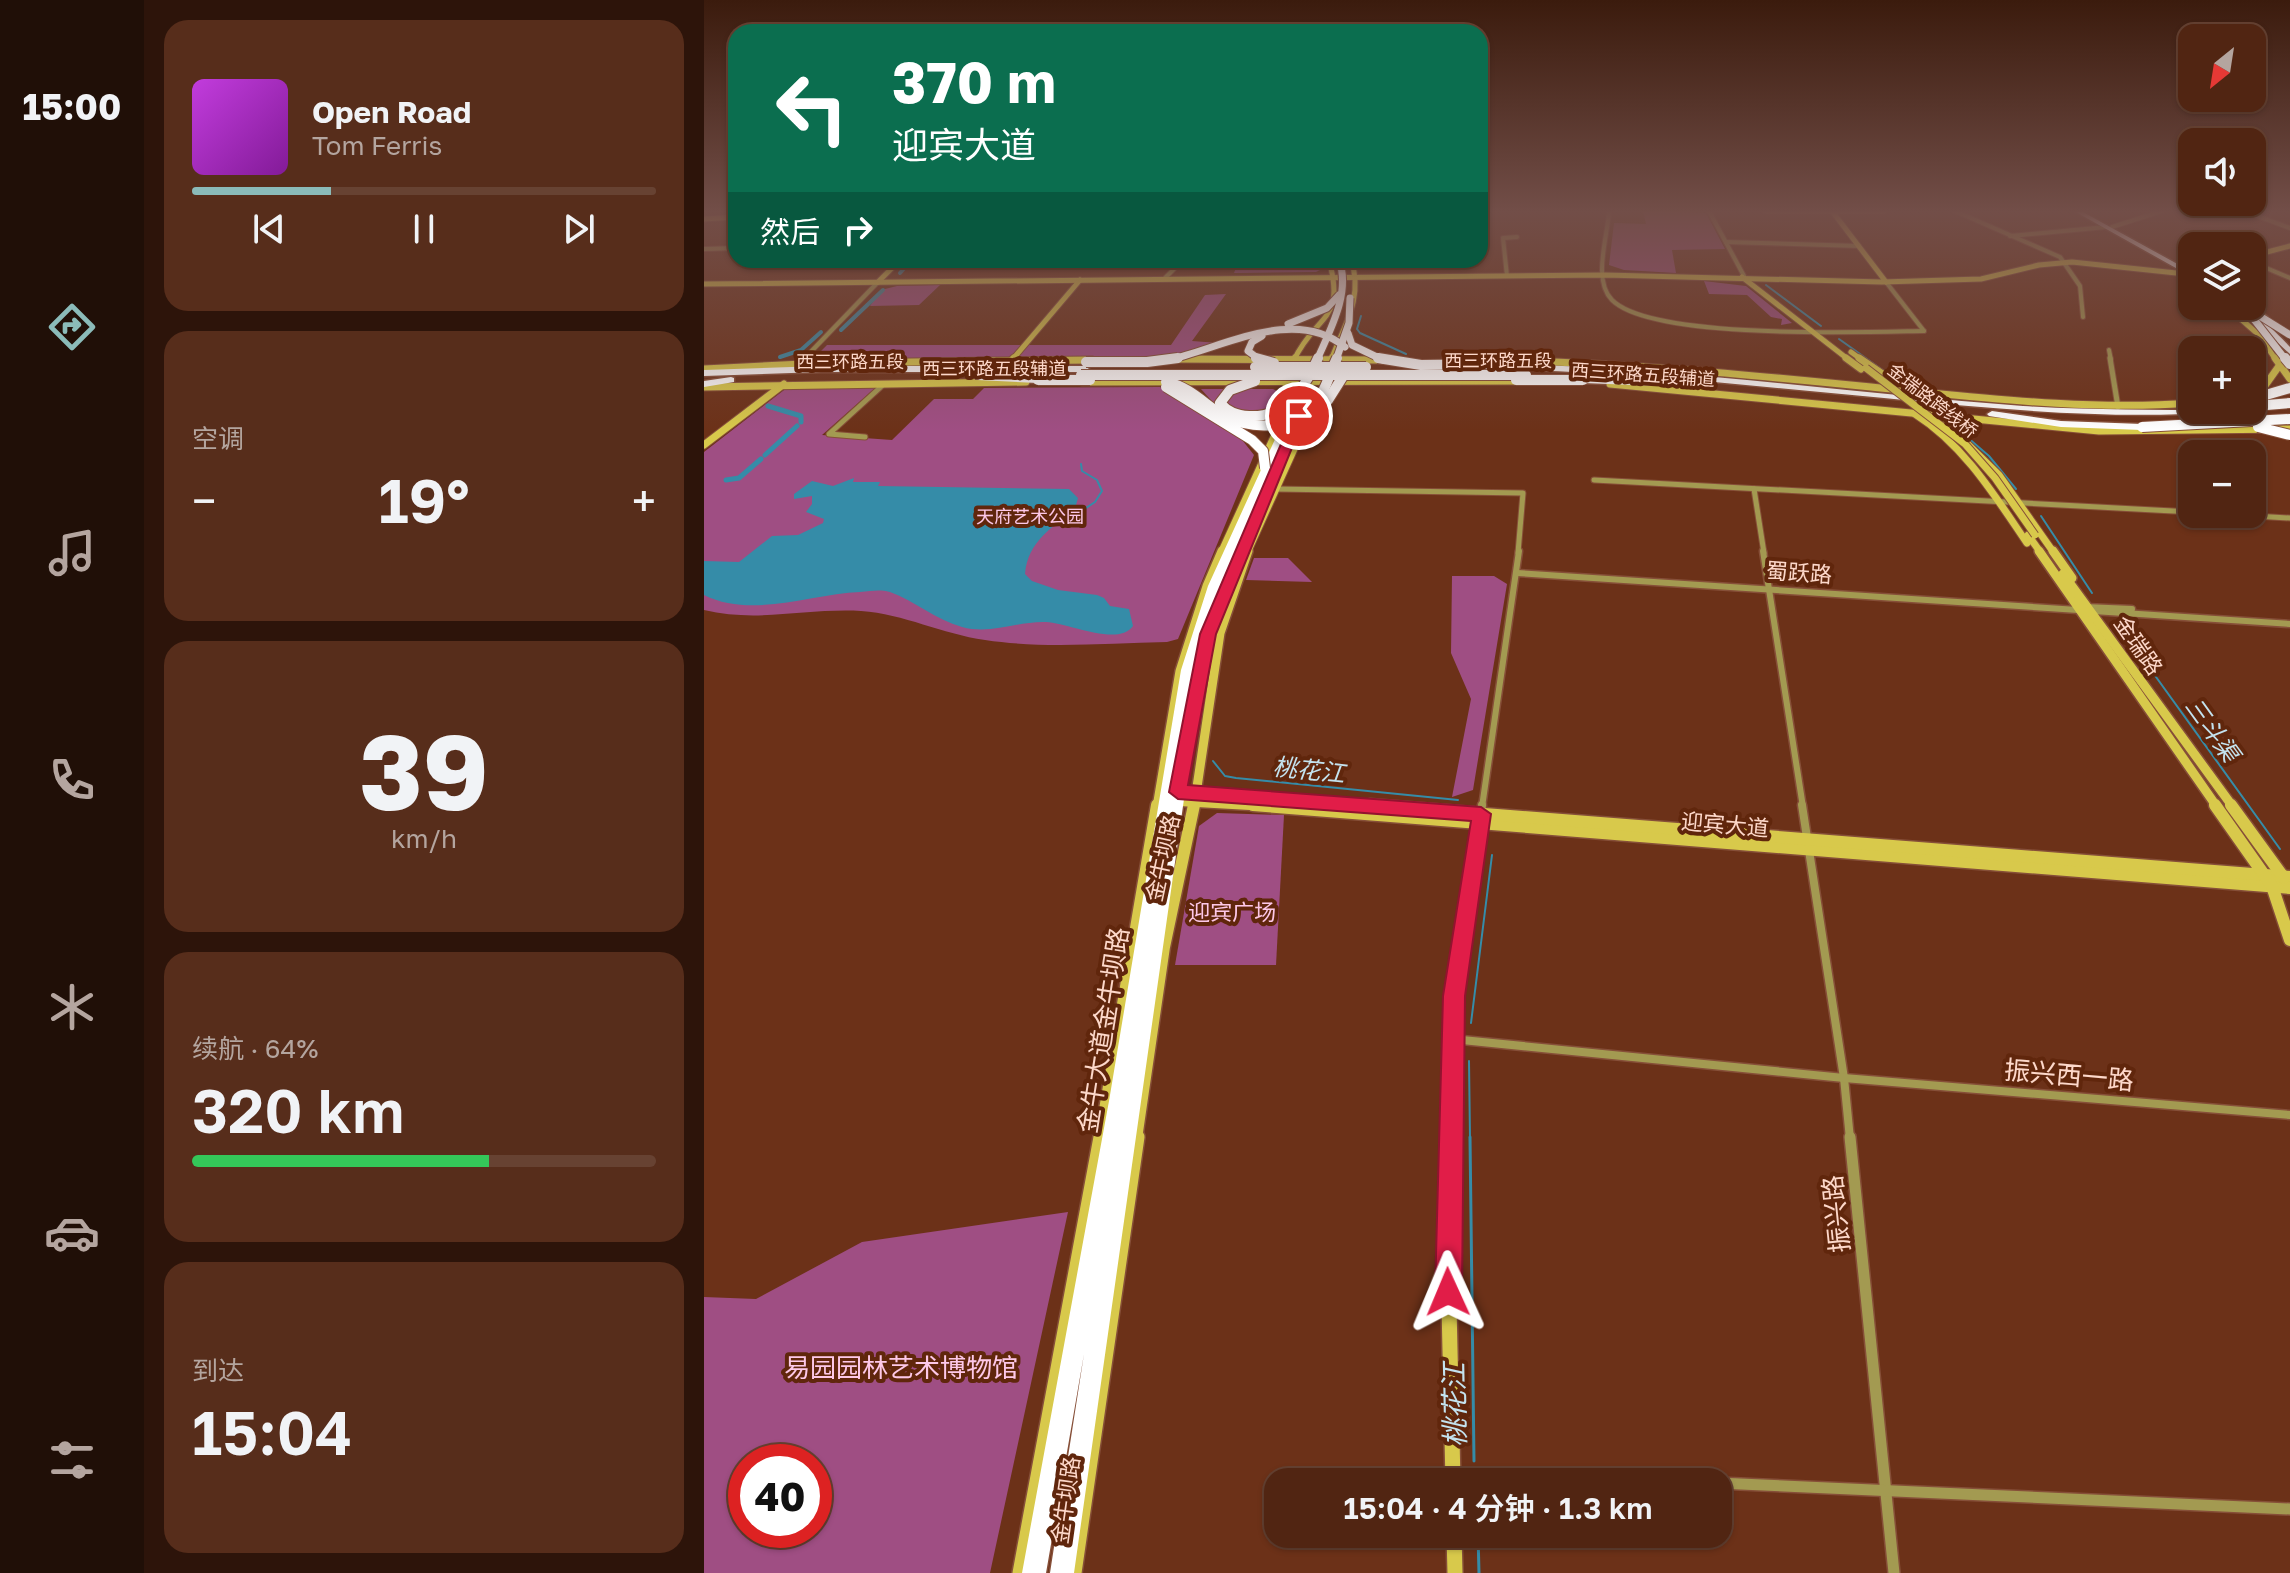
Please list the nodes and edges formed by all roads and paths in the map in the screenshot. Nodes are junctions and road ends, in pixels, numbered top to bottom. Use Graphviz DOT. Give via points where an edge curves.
graph roads {
  1 [pos="878,284"];
  2 [pos="1076,284"];
  3 [pos="1335,284"];
  4 [pos="1343,284"];
  5 [pos="1351,284"];
  6 [pos="1357,284"];
  7 [pos="1607,284"];
  8 [pos="1754,284"];
  9 [pos="1888,284"];
  10 [pos="2079,284"];
  11 [pos="1341,292"];
  12 [pos="1350,298"];
  13 [pos="2083,317"];
  14 [pos="2242,320"];
  15 [pos="2257,320"];
  16 [pos="2258,320"];
  17 [pos="2261,320"];
  18 [pos="2265,320"];
  19 [pos="1347,324"];
  20 [pos="1819,334"];
  21 [pos="1255,335"];
  22 [pos="2290,335"];
  23 [pos="2290,343"];
  24 [pos="2109,350"];
  25 [pos="2271,351"];
  26 [pos="2290,354"];
  27 [pos="1327,355"];
  28 [pos="1293,358"];
  29 [pos="1202,359"];
  30 [pos="1012,360"];
  31 [pos="1373,360"];
  32 [pos="1612,363"];
  33 [pos="802,364"];
  34 [pos="2290,364"];
  35 [pos="771,365"];
  36 [pos="2279,366"];
  37 [pos="1303,367"];
  38 [pos="1084,369"];
  39 [pos="1583,369"];
  40 [pos="1527,371"];
  41 [pos="977,377"];
  42 [pos="1297,377"];
  43 [pos="704,378"];
  44 [pos="1670,379"];
  45 [pos="2290,379"];
  46 [pos="1126,380"];
  47 [pos="1224,381"];
  48 [pos="1351,381"];
  49 [pos="885,382"];
  50 [pos="1323,382"];
  51 [pos="2266,382"];
  52 [pos="1285,383"];
  53 [pos="784,384"];
  54 [pos="1871,387"];
  55 [pos="1301,391"];
  56 [pos="1913,391"];
  57 [pos="2290,391"];
  58 [pos="2266,394"];
  59 [pos="1328,400"];
  60 [pos="2290,403"];
  61 [pos="2178,405"];
  62 [pos="2178,406"];
  63 [pos="2266,406"];
  64 [pos="2118,407"];
  65 [pos="1906,411"];
  66 [pos="1988,413"];
  67 [pos="2096,413"];
  68 [pos="2178,413"];
  69 [pos="1954,416"];
  70 [pos="2290,416"];
  71 [pos="2266,419"];
  72 [pos="2205,424"];
  73 [pos="2234,424"];
  74 [pos="2290,429"];
  75 [pos="2290,435"];
  76 [pos="865,437"];
  77 [pos="1289,440"];
  78 [pos="704,445"];
  79 [pos="1265,468"];
  80 [pos="1594,480"];
  81 [pos="1276,489"];
  82 [pos="1754,489"];
  83 [pos="1998,502"];
  84 [pos="1256,503"];
  85 [pos="2019,503"];
  86 [pos="2178,511"];
  87 [pos="2266,517"];
  88 [pos="2290,518"];
  89 [pos="2032,535"];
  90 [pos="1517,573"];
  91 [pos="1222,582"];
  92 [pos="1768,588"];
  93 [pos="2073,591"];
  94 [pos="2087,608"];
  95 [pos="2290,621"];
  96 [pos="1194,640"];
  97 [pos="1174,797"];
  98 [pos="1481,819"];
  99 [pos="1810,837"];
  100 [pos="1812,851"];
  101 [pos="2268,881"];
  102 [pos="2288,882"];
  103 [pos="2290,940"];
  104 [pos="1452,1039"];
  105 [pos="1844,1078"];
  106 [pos="2290,1115"];
  107 [pos="1453,1468"];
  108 [pos="1732,1484"];
  109 [pos="1886,1491"];
  110 [pos="2290,1509"];
  111 [pos="1454,1548"];
  112 [pos="1020,1573"];
  113 [pos="1034,1573"];
  114 [pos="1062,1573"];
  115 [pos="1074,1573"];
  116 [pos="1455,1573"];
  117 [pos="1894,1573"];
  1 -- 33 [label="street"];
  2 -- 30 [label="street"];
  3 -- 28 [label="street" via="1331,313"];
  4 -- 11 [label="highway, bridge"];
  5 -- 12 [label="highway"];
  6 -- 27 [label="street" via="1352,308"];
  7 -- 20 [label="street" via="1611,299 1643,316"];
  8 -- 20 [label="street"];
  9 -- 20 [label="street" via="1924,331"];
  10 -- 13 [label="street"];
  11 -- 21 [label="highway, bridge" via="1327,308"];
  11 -- 27 [label="highway, bridge"];
  12 -- 19 [label="highway, bridge"];
  12 -- 27 [label="highway, bridge"];
  14 -- 25 [label="street"];
  15 -- 34 [label="highway, bridge"];
  16 -- 26 [label="highway, bridge"];
  17 -- 23 [label="highway, bridge"];
  18 -- 22 [label="highway, bridge"];
  19 -- 39 [label="highway, bridge" via="1352,345 1381,359"];
  19 -- 46 [label="highway, bridge" via="1318,401 1288,421 1237,422 1190,388"];
  20 -- 54 [label="street" via="1820,341 1875,384"];
  20 -- 56 [label="street"];
  20 -- 89 [label="street, 金瑞路跨线桥, bridge" via="1963,448"];
  21 -- 38 [label="highway, bridge" via="1163,361"];
  21 -- 59 [label="highway, bridge" via="1303,328 1338,338 1347,351 1348,368"];
  24 -- 64 [label="street"];
  25 -- 26 [label="street"];
  25 -- 36 [label="street"];
  27 -- 28 [label="street, 西三环路五段辅道"];
  27 -- 31 [label="street, 西三环路五段辅道"];
  27 -- 37 [label="highway, bridge" via="1311,338 1294,333 1265,335 1249,346 1258,359"];
  27 -- 50 [label="street"];
  27 -- 55 [label="highway, bridge"];
  27 -- 77 [label="highway, bridge"];
  28 -- 29 [label="street, 西三环路五段辅道"];
  28 -- 52 [label="street"];
  29 -- 30 [label="street, 西三环路五段辅道"];
  29 -- 47 [label="street" via="1256,362 1266,369 1257,377"];
  30 -- 33 [label="street, 西三环路五段辅道"];
  31 -- 32 [label="street, 西三环路五段辅道"];
  31 -- 48 [label="street" via="1336,370 1339,378"];
  32 -- 44 [label="highway"];
  32 -- 54 [label="street, 西三环路五段辅道"];
  33 -- 35 [label="street, 西三环路五段辅道"];
  35 -- 43 [label="highway"];
  36 -- 45 [label="street"];
  36 -- 51 [label="street"];
  37 -- 38 [label="highway, 西三环路五段, bridge"];
  37 -- 40 [label="highway, 西三环路五段, bridge"];
  38 -- 41 [label="highway, 西三环路五段"];
  38 -- 42 [label="highway, 西三环路五段, bridge"];
  38 -- 43 [label="highway, 西三环路五段" via="821,369"];
  39 -- 40 [label="highway, 西三环路五段"];
  39 -- 44 [label="highway, 西三环路五段"];
  40 -- 42 [label="highway, 西三环路五段, bridge"];
  40 -- 44 [label="highway, 西三环路五段"];
  41 -- 43 [label="highway, 西三环路五段"];
  41 -- 46 [label="highway, bridge"];
  42 -- 55 [label="highway, bridge" via="1240,385 1220,403 1237,415 1265,415 1284,408"];
  43 -- 53 [label="street, 西三环路五段辅道"];
  44 -- 59 [label="highway, bridge" via="1389,380 1349,387"];
  44 -- 66 [label="highway, 西三环路五段"];
  44 -- 67 [label="highway, 西三环路五段"];
  46 -- 79 [label="highway, bridge" via="1168,388 1203,409 1259,445"];
  47 -- 49 [label="street, 西三环路五段辅道"];
  47 -- 52 [label="street, 西三环路五段辅道"];
  48 -- 50 [label="street, 西三环路五段辅道"];
  48 -- 65 [label="street, 西三环路五段辅道" via="1621,384"];
  49 -- 53 [label="street, 西三环路五段辅道"];
  49 -- 76 [label="street" via="829,434"];
  50 -- 52 [label="street, 西三环路五段辅道"];
  50 -- 81 [label="street"];
  52 -- 91 [label="street" via="1283,417 1244,498"];
  53 -- 78 [label="street"];
  54 -- 56 [label="street, 西三环路五段辅道"];
  55 -- 79 [label="highway, bridge"];
  56 -- 64 [label="street, 西三环路五段辅道"];
  57 -- 58 [label="highway, bridge"];
  59 -- 77 [label="highway, bridge"];
  60 -- 63 [label="highway, bridge"];
  61 -- 64 [label="street, 西三环路五段辅道"];
  62 -- 67 [label="highway"];
  65 -- 69 [label="street, 西三环路五段辅道"];
  65 -- 83 [label="street, 金瑞路" via="1953,446"];
  66 -- 70 [label="highway, 西三环路五段, bridge" via="2066,420"];
  66 -- 72 [label="highway, bridge" via="2061,424"];
  67 -- 68 [label="highway, 西三环路五段"];
  69 -- 74 [label="street, 西三环路五段辅道" via="2099,431"];
  69 -- 85 [label="street, 金瑞路" via="1941,418 1980,453"];
  70 -- 71 [label="highway, bridge"];
  73 -- 75 [label="highway, bridge"];
  77 -- 84 [label="highway"];
  79 -- 84 [label="highway"];
  80 -- 82 [label="street"];
  81 -- 90 [label="street" via="1523,493"];
  81 -- 91 [label="street"];
  82 -- 83 [label="street"];
  82 -- 92 [label="street, 振兴路"];
  83 -- 85 [label="street"];
  83 -- 93 [label="street, 金瑞路" via="2054,581"];
  84 -- 91 [label="highway, 金牛大道金牛坝路"];
  85 -- 86 [label="street"];
  85 -- 93 [label="street, 金瑞路" via="2070,574"];
  87 -- 88 [label="street"];
  89 -- 93 [label="street, 金瑞路"];
  90 -- 92 [label="street, 蜀跃路"];
  90 -- 98 [label="street"];
  91 -- 96 [label="street"];
  91 -- 97 [label="highway, 金牛大道金牛坝路"];
  92 -- 94 [label="street, 蜀跃路"];
  92 -- 99 [label="street, 振兴路"];
  93 -- 94 [label="street, 金瑞路"];
  94 -- 95 [label="street, 蜀跃路"];
  94 -- 101 [label="street, 金瑞路"];
  94 -- 102 [label="street, 金瑞路"];
  96 -- 97 [label="highway, 金牛大道金牛坝路"];
  97 -- 98 [label="street, 迎宾大道"];
  97 -- 112 [label="street, 金牛坝路" via="1107,1102"];
  97 -- 113 [label="highway, 金牛大道金牛坝路"];
  97 -- 114 [label="highway, 金牛大道金牛坝路"];
  97 -- 115 [label="street, 金牛坝路" via="1164,947"];
  98 -- 99 [label="street, 迎宾大道"];
  98 -- 100 [label="street, 迎宾大道"];
  98 -- 104 [label="street"];
  99 -- 100 [label="street, 振兴路"];
  99 -- 101 [label="street, 迎宾大道"];
  100 -- 101 [label="street, 迎宾大道"];
  100 -- 105 [label="street, 振兴路"];
  101 -- 102 [label="street, 迎宾大道"];
  101 -- 103 [label="street, 金瑞路"];
  104 -- 105 [label="street, 振兴西一路"];
  104 -- 107 [label="street" via="1448,1262"];
  105 -- 106 [label="street, 振兴西一路"];
  105 -- 109 [label="street, 振兴路"];
  108 -- 109 [label="street"];
  109 -- 110 [label="street"];
  109 -- 117 [label="street, 振兴路"];
  111 -- 116 [label="street"];
}
